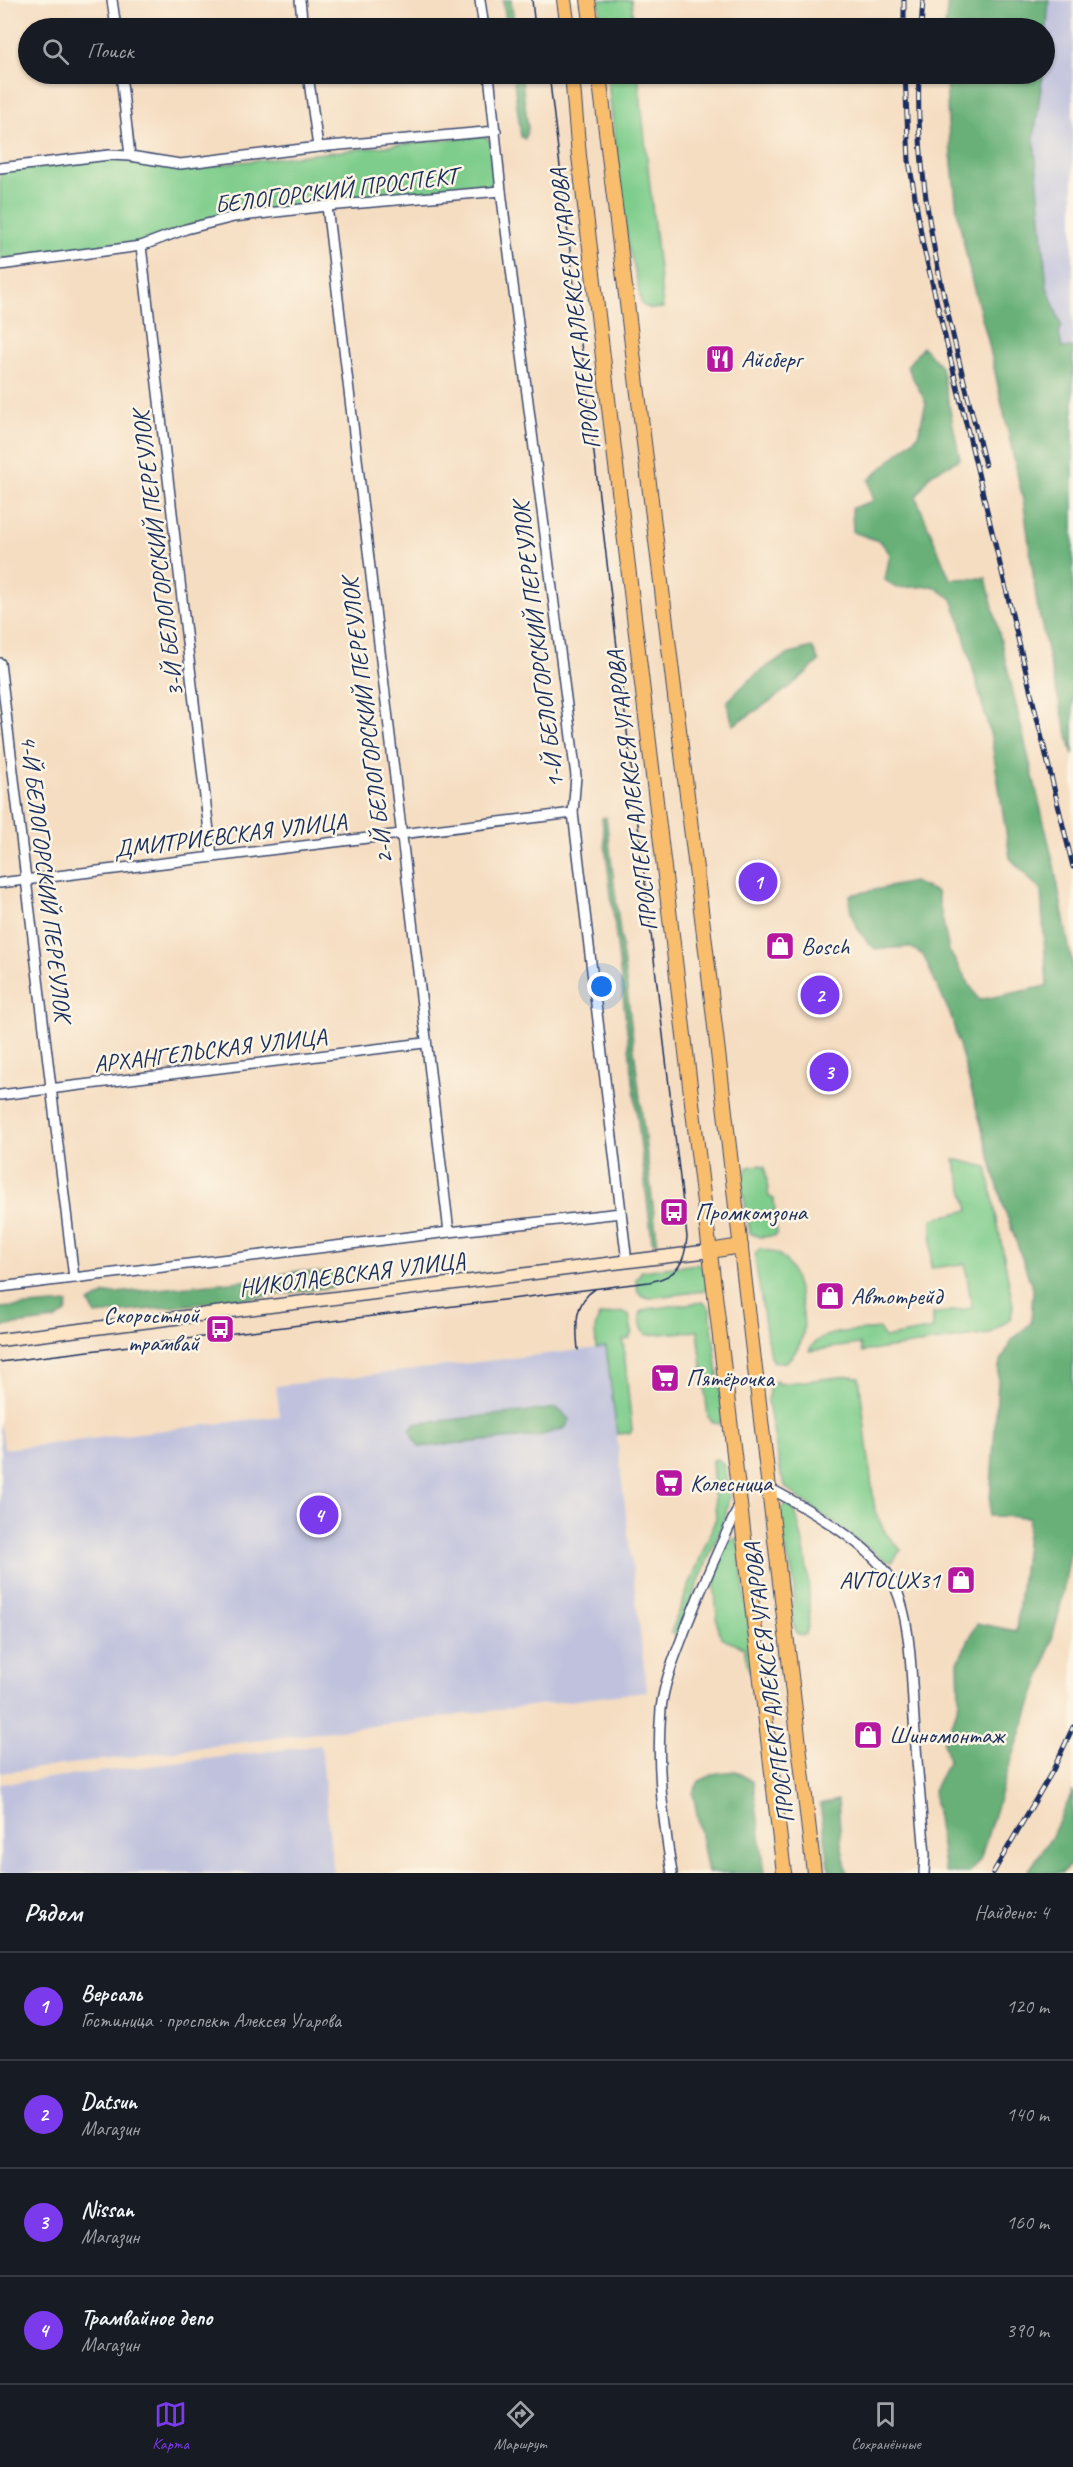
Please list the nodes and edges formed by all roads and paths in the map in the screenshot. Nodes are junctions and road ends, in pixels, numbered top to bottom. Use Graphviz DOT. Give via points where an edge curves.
graph roads {
  1 [pos="112,0"];
  2 [pos="300,0"];
  3 [pos="480,0"];
  4 [pos="564,0"];
  5 [pos="588,0"];
  6 [pos="115,18"];
  7 [pos="302,18"];
  8 [pos="483,18"];
  9 [pos="567,18"];
  10 [pos="591,18"];
  11 [pos="122,84"];
  12 [pos="309,84"];
  13 [pos="490,84"];
  14 [pos="573,84"];
  15 [pos="600,84"];
  16 [pos="496,130"];
  17 [pos="318,147"];
  18 [pos="130,156"];
  19 [pos="0,168"];
  20 [pos="501,191"];
  21 [pos="327,206"];
  22 [pos="141,246"];
  23 [pos="0,265"];
  24 [pos="0,663"];
  25 [pos="573,813"];
  26 [pos="400,834"];
  27 [pos="212,857"];
  28 [pos="27,880"];
  29 [pos="0,883"];
  30 [pos="424,1043"];
  31 [pos="52,1089"];
  32 [pos="0,1095"];
  33 [pos="621,1213"];
  34 [pos="448,1232"];
  35 [pos="741,1246"];
  36 [pos="710,1251"];
  37 [pos="627,1262"];
  38 [pos="74,1278"];
  39 [pos="0,1287"];
  40 [pos="0,1340"];
  41 [pos="769,1488"];
  42 [pos="741,1503"];
  43 [pos="672,1873"];
  44 [pos="784,1873"];
  45 [pos="814,1873"];
  46 [pos="924,1873"];
  1 -- 6 [label="street"];
  2 -- 7 [label="street"];
  3 -- 8 [label="street"];
  4 -- 9 [label="main road"];
  5 -- 10 [label="main road"];
  11 -- 18 [label="street"];
  12 -- 17 [label="street"];
  13 -- 16 [label="street, 1-Й БЕЛОГОРСКИЙ ПЕРЕУЛОК"];
  14 -- 36 [label="main road, ПРОСПЕКТ АЛЕКСЕЯ УГАРОВА"];
  15 -- 35 [label="main road, ПРОСПЕКТ АЛЕКСЕЯ УГАРОВА"];
  16 -- 17 [label="street, БЕЛОГОРСКИЙ ПРОСПЕКТ"];
  16 -- 20 [label="street, 1-Й БЕЛОГОРСКИЙ ПЕРЕУЛОК"];
  17 -- 18 [label="street, БЕЛОГОРСКИЙ ПРОСПЕКТ" via="180,164"];
  18 -- 19 [label="street, БЕЛОГОРСКИЙ ПРОСПЕКТ"];
  20 -- 21 [label="street, БЕЛОГОРСКИЙ ПРОСПЕКТ"];
  20 -- 25 [label="street, 1-Й БЕЛОГОРСКИЙ ПЕРЕУЛОК" via="576,776"];
  21 -- 22 [label="street, БЕЛОГОРСКИЙ ПРОСПЕКТ" via="234,217"];
  21 -- 26 [label="street, 2-Й БЕЛОГОРСКИЙ ПЕРЕУЛОК"];
  22 -- 23 [label="street, БЕЛОГОРСКИЙ ПРОСПЕКТ"];
  22 -- 27 [label="street, 3-Й БЕЛОГОРСКИЙ ПЕРЕУЛОК"];
  24 -- 28 [label="street, 4-Й БЕЛОГОРСКИЙ ПЕРЕУЛОК"];
  25 -- 26 [label="street, ДМИТРИЕВСКАЯ УЛИЦА"];
  25 -- 33 [label="street, 1-Й БЕЛОГОРСКИЙ ПЕРЕУЛОК"];
  26 -- 27 [label="street, ДМИТРИЕВСКАЯ УЛИЦА"];
  26 -- 30 [label="street, 2-Й БЕЛОГОРСКИЙ ПЕРЕУЛОК"];
  27 -- 28 [label="street, ДМИТРИЕВСКАЯ УЛИЦА"];
  28 -- 29 [label="street, ДМИТРИЕВСКАЯ УЛИЦА"];
  28 -- 31 [label="street, 4-Й БЕЛОГОРСКИЙ ПЕРЕУЛОК"];
  30 -- 31 [label="street, АРХАНГЕЛЬСКАЯ УЛИЦА"];
  30 -- 34 [label="street, 2-Й БЕЛОГОРСКИЙ ПЕРЕУЛОК"];
  31 -- 32 [label="street, АРХАНГЕЛЬСКАЯ УЛИЦА"];
  31 -- 38 [label="street, 4-Й БЕЛОГОРСКИЙ ПЕРЕУЛОК"];
  33 -- 34 [label="street, НИКОЛАЕВСКАЯ УЛИЦА"];
  33 -- 37 [label="street, 1-Й БЕЛОГОРСКИЙ ПЕРЕУЛОК"];
  34 -- 38 [label="street, НИКОЛАЕВСКАЯ УЛИЦА"];
  35 -- 36 [label="main road"];
  35 -- 41 [label="main road, ПРОСПЕКТ АЛЕКСЕЯ УГАРОВА"];
  36 -- 37 [label="main road, НИКОЛАЕВСКАЯ УЛИЦА"];
  36 -- 42 [label="main road, ПРОСПЕКТ АЛЕКСЕЯ УГАРОВА"];
  37 -- 40 [label="main road, НИКОЛАЕВСКАЯ УЛИЦА"];
  38 -- 39 [label="street, НИКОЛАЕВСКАЯ УЛИЦА"];
  41 -- 45 [label="main road, ПРОСПЕКТ АЛЕКСЕЯ УГАРОВА"];
  41 -- 46 [label="street" via="861,1547 887,1572 898,1591 904,1610 912,1688"];
  42 -- 43 [label="street, ПРОСПЕКТ АЛЕКСЕЯ УГАРОВА" via="676,1654 662,1706 658,1761"];
  42 -- 44 [label="main road, ПРОСПЕКТ АЛЕКСЕЯ УГАРОВА"];
}
